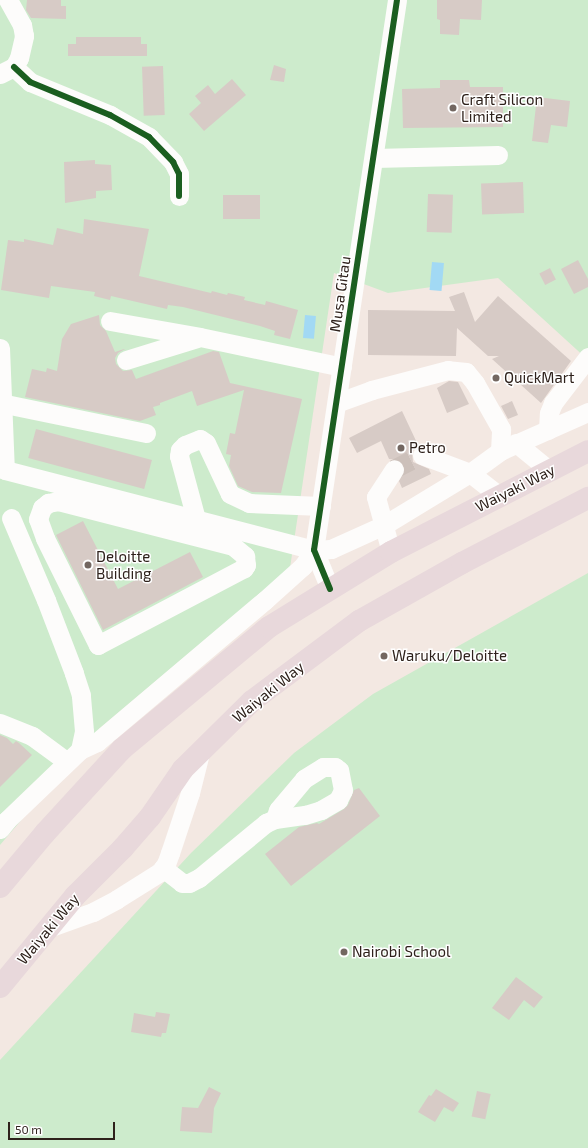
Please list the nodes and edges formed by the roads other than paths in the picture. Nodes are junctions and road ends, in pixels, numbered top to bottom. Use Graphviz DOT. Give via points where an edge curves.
graph roads {
  1 [pos="8,0"];
  2 [pos="397,0"];
  3 [pos="7,70"];
  4 [pos="498,156"];
  5 [pos="374,158"];
  6 [pos="179,196"];
  7 [pos="110,321"];
  8 [pos="200,337"];
  9 [pos="0,354"];
  10 [pos="588,357"];
  11 [pos="126,360"];
  12 [pos="342,367"];
  13 [pos="1,403"];
  14 [pos="337,403"];
  15 [pos="588,412"];
  16 [pos="548,430"];
  17 [pos="146,433"];
  18 [pos="508,447"];
  19 [pos="588,451"];
  20 [pos="422,455"];
  21 [pos="394,469"];
  22 [pos="2,470"];
  23 [pos="549,470"];
  24 [pos="470,473"];
  25 [pos="499,496"];
  26 [pos="588,498"];
  27 [pos="322,506"];
  28 [pos="11,518"];
  29 [pos="196,519"];
  30 [pos="384,526"];
  31 [pos="314,550"];
  32 [pos="390,552"];
  33 [pos="330,589"];
  34 [pos="91,635"];
  35 [pos="65,648"];
  36 [pos="0,723"];
  37 [pos="200,752"];
  38 [pos="73,756"];
  39 [pos="275,819"];
  40 [pos="0,829"];
  41 [pos="163,868"];
  42 [pos="0,887"];
  43 [pos="48,928"];
  44 [pos="0,987"];
  1 -- 3 [label="street" via="22,25 24,36 19,58"];
  2 -- 5 [label="street, Musa Gitau"];
  3 -- 6 [label="street" via="110,115 149,136 173,162 178,174"];
  4 -- 5 [label="street"];
  5 -- 12 [label="street, Musa Gitau"];
  7 -- 8 [label="street"];
  8 -- 11 [label="street"];
  8 -- 12 [label="street"];
  9 -- 13 [label="street"];
  10 -- 16 [label="street" via="553,402 549,413"];
  12 -- 14 [label="street, Musa Gitau"];
  13 -- 17 [label="street"];
  13 -- 22 [label="street"];
  14 -- 18 [label="street" via="372,390 448,370 466,372 501,429"];
  14 -- 27 [label="street, Musa Gitau"];
  15 -- 16 [label="street"];
  16 -- 18 [label="street"];
  18 -- 23 [label="street"];
  18 -- 24 [label="street"];
  19 -- 23 [label="highway, Waiyaki Way"];
  20 -- 24 [label="street"];
  21 -- 30 [label="street" via="376,497"];
  22 -- 29 [label="street"];
  23 -- 25 [label="highway, Waiyaki Way"];
  24 -- 25 [label="street"];
  24 -- 30 [label="street"];
  25 -- 32 [label="highway, Waiyaki Way"];
  26 -- 37 [label="highway, Waiyaki Way" via="359,621 252,701"];
  27 -- 29 [label="street" via="249,503 230,494 206,443 200,439 185,445 179,456"];
  27 -- 31 [label="street, Musa Gitau"];
  28 -- 35 [label="street"];
  29 -- 31 [label="street"];
  30 -- 31 [label="street" via="331,549"];
  30 -- 32 [label="street"];
  31 -- 33 [label="street"];
  31 -- 38 [label="street" via="303,566 264,601 97,742"];
  32 -- 33 [label="highway, Waiyaki Way"];
  33 -- 42 [label="highway, Waiyaki Way" via="268,627 122,749"];
  34 -- 34 [label="street" via="98,645 244,568 245,556 233,546 58,501 48,503 42,508 38,519"];
  34 -- 35 [label="street"];
  35 -- 38 [label="street" via="82,700 84,731"];
  36 -- 38 [label="street"];
  37 -- 41 [label="street" via="190,793"];
  37 -- 43 [label="highway, Waiyaki Way" via="183,769 150,817"];
  38 -- 40 [label="street"];
  39 -- 41 [label="street" via="266,823 199,878 189,883 182,883"];
  41 -- 43 [label="street" via="150,879 105,906"];
  43 -- 44 [label="highway, Waiyaki Way"];
}
